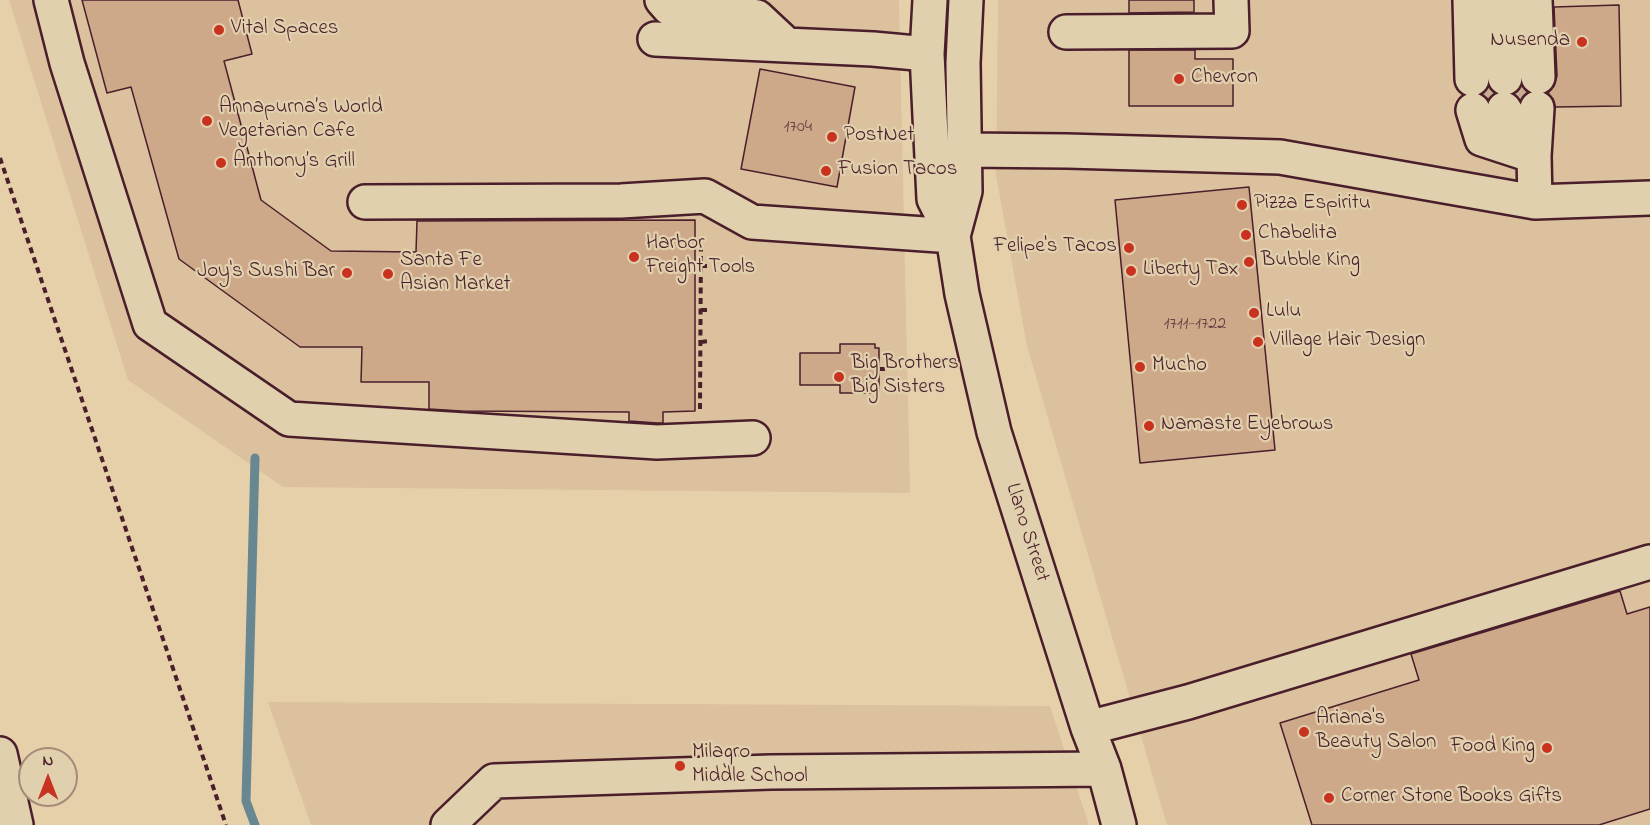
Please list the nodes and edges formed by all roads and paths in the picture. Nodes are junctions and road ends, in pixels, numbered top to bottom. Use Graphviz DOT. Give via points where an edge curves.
graph roads {
  1 [pos="51,0"];
  2 [pos="662,0"];
  3 [pos="930,0"];
  4 [pos="966,0"];
  5 [pos="1232,0"];
  6 [pos="1470,0"];
  7 [pos="1486,0"];
  8 [pos="1502,0"];
  9 [pos="1520,0"];
  10 [pos="1535,0"];
  11 [pos="1066,32"];
  12 [pos="656,39"];
  13 [pos="788,45"];
  14 [pos="927,54"];
  15 [pos="1505,94"];
  16 [pos="963,150"];
  17 [pos="0,158"];
  18 [pos="1650,198"];
  19 [pos="365,202"];
  20 [pos="1535,202"];
  21 [pos="953,236"];
  22 [pos="701,238"];
  23 [pos="701,266"];
  24 [pos="710,266"];
  25 [pos="700,310"];
  26 [pos="710,310"];
  27 [pos="710,341"];
  28 [pos="700,342"];
  29 [pos="879,369"];
  30 [pos="888,369"];
  31 [pos="700,412"];
  32 [pos="753,438"];
  33 [pos="1650,562"];
  34 [pos="1088,728"];
  35 [pos="0,754"];
  36 [pos="1104,770"];
  37 [pos="16,825"];
  38 [pos="226,825"];
  39 [pos="448,825"];
  40 [pos="1119,825"];
  1 -- 32 [label="street" via="67,63 150,324 289,419 657,442"];
  2 -- 13 [label="street" via="669,8 757,16"];
  3 -- 14 [label="street, Llano Street"];
  4 -- 16 [label="street, Llano Street"];
  5 -- 11 [label="street" via="1232,31"];
  6 -- 15 [label="street"];
  7 -- 15 [label="street"];
  8 -- 15 [label="street"];
  9 -- 15 [label="street"];
  10 -- 15 [label="street"];
  12 -- 13 [label="street"];
  13 -- 14 [label="street"];
  14 -- 21 [label="street, Llano Street" via="934,199"];
  15 -- 20 [label="street" via="1534,156"];
  16 -- 20 [label="street" via="1280,157"];
  16 -- 21 [label="street, Llano Street" via="965,191"];
  17 -- 38 [label="path"];
  18 -- 20 [label="street"];
  19 -- 21 [label="street" via="621,201 705,196 752,222"];
  21 -- 34 [label="street, Llano Street" via="994,432"];
  22 -- 23 [label="path"];
  23 -- 24 [label="path"];
  23 -- 25 [label="path"];
  25 -- 26 [label="path"];
  25 -- 28 [label="path"];
  27 -- 28 [label="path"];
  28 -- 31 [label="path"];
  29 -- 30 [label="path"];
  33 -- 34 [label="street" via="1188,702"];
  34 -- 36 [label="street, Llano Street"];
  35 -- 37 [label="street"];
  36 -- 39 [label="street" via="771,772 494,781"];
  36 -- 40 [label="street, Llano Street"];
}
